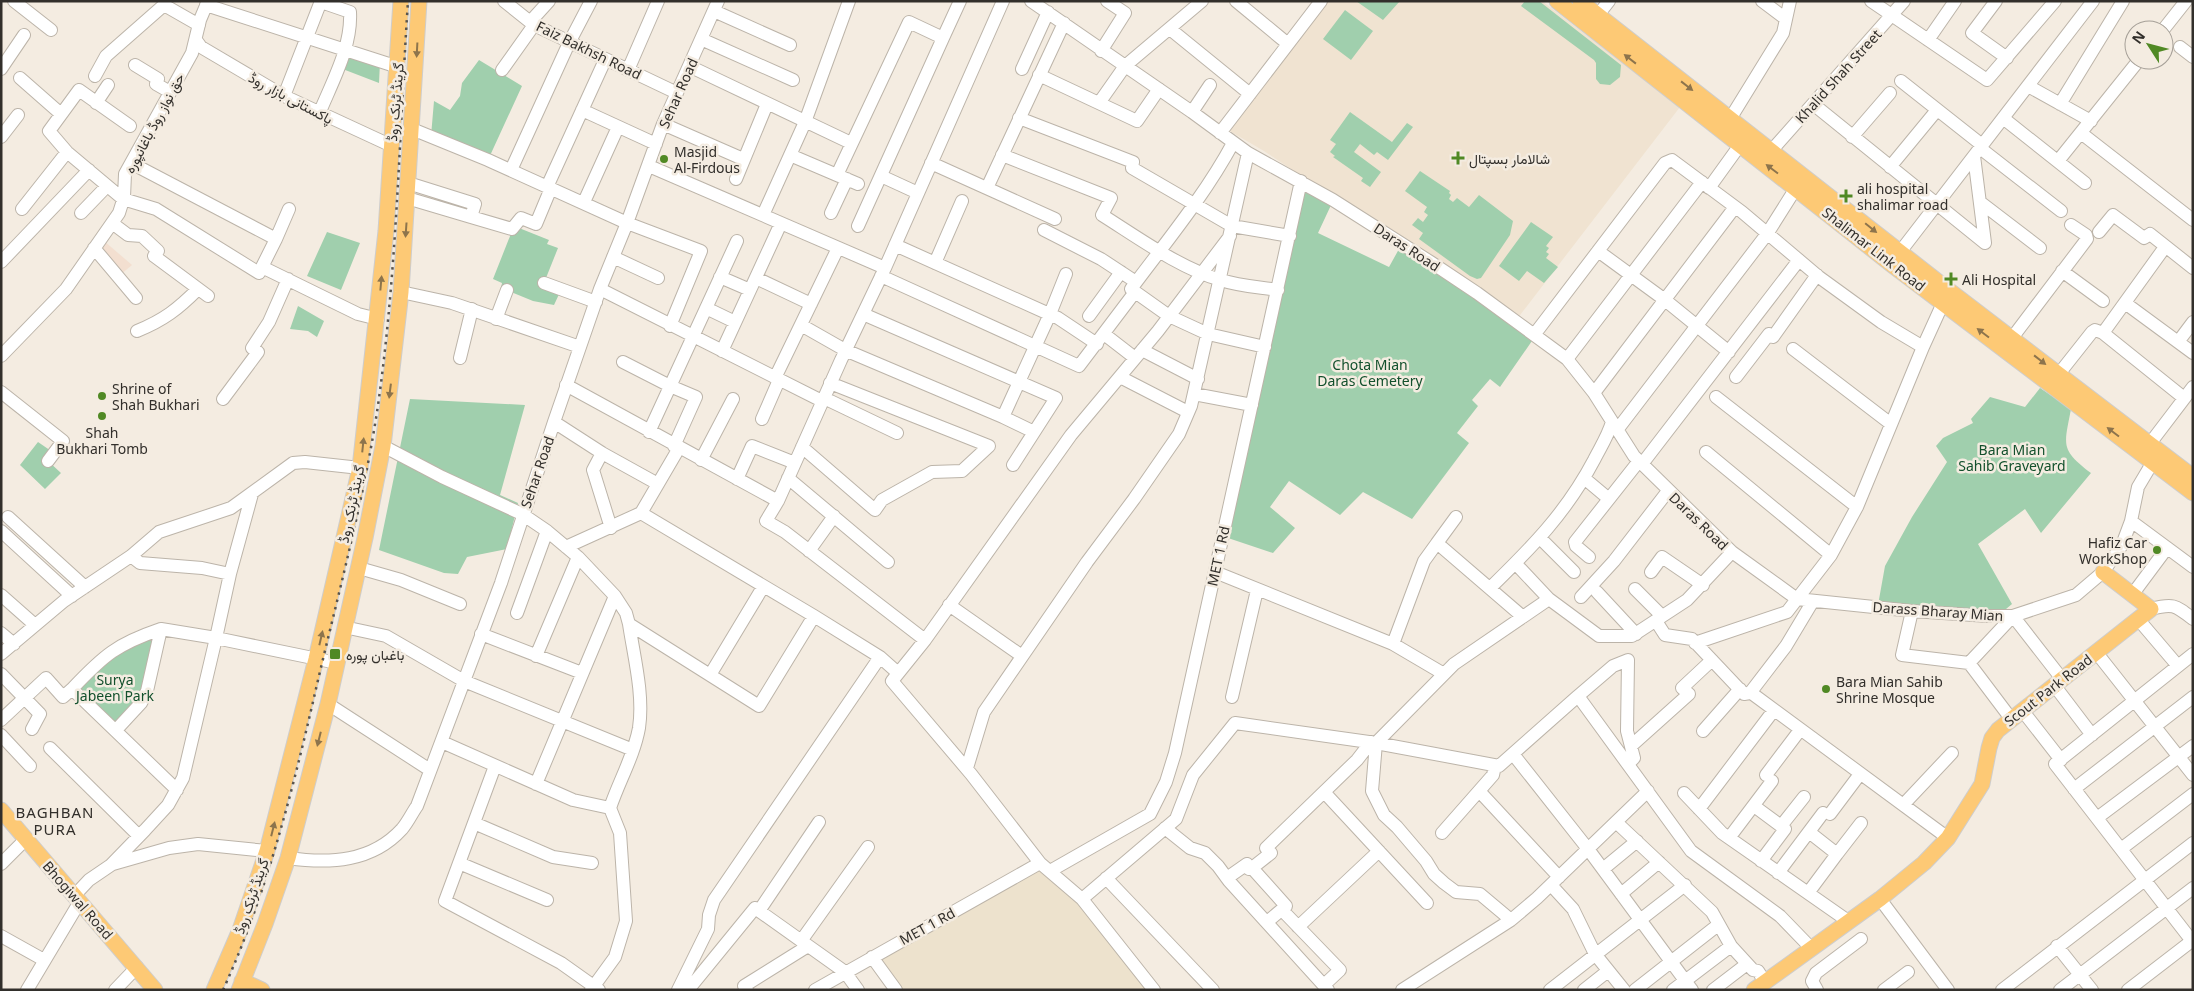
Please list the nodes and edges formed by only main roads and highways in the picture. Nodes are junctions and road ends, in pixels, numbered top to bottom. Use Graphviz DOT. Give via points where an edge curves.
graph roads {
  1 [pos="401,1"];
  2 [pos="419,1"];
  3 [pos="1557,1"];
  4 [pos="1580,1"];
  5 [pos="1654,69"];
  6 [pos="1947,298"];
  7 [pos="2151,453"];
  8 [pos="2193,477"];
  9 [pos="2193,493"];
  10 [pos="2103,572"];
  11 [pos="1,810"];
  12 [pos="241,986"];
  13 [pos="1760,986"];
  14 [pos="155,990"];
  15 [pos="214,990"];
  16 [pos="262,990"];
  15 -- 1 [label="main road, گرینڈ ٹرنک روڈ, one-way" via="240,930 267,851 360,468 378,319"];
  2 -- 12 [label="main road, گرینڈ ٹرنک روڈ, one-way" via="401,292 383,446 328,704 288,858"];
  5 -- 3 [label="main road, Shalimar Link Road, one-way"];
  4 -- 5 [label="main road, Shalimar Link Road"];
  6 -- 5 [label="main road, Shalimar Link Road, one-way" via="1740,145"];
  5 -- 6 [label="main road, Shalimar Link Road, one-way" via="1772,150 1900,252"];
  7 -- 6 [label="main road, Shalimar Link Road, one-way"];
  6 -- 7 [label="main road, Shalimar Link Road, one-way" via="2012,338"];
  7 -- 8 [label="main road, Shalimar Link Road"];
  7 -- 9 [label="main road, Shalimar Link Road"];
  10 -- 13 [label="main road, Scout Park Road" via="2151,609 1998,730 1992,738 1982,784 1948,838 1924,862 1880,899"];
  11 -- 14 [label="main road, Bhogiwal Road"];
  12 -- 16 [label="main road"];
}
